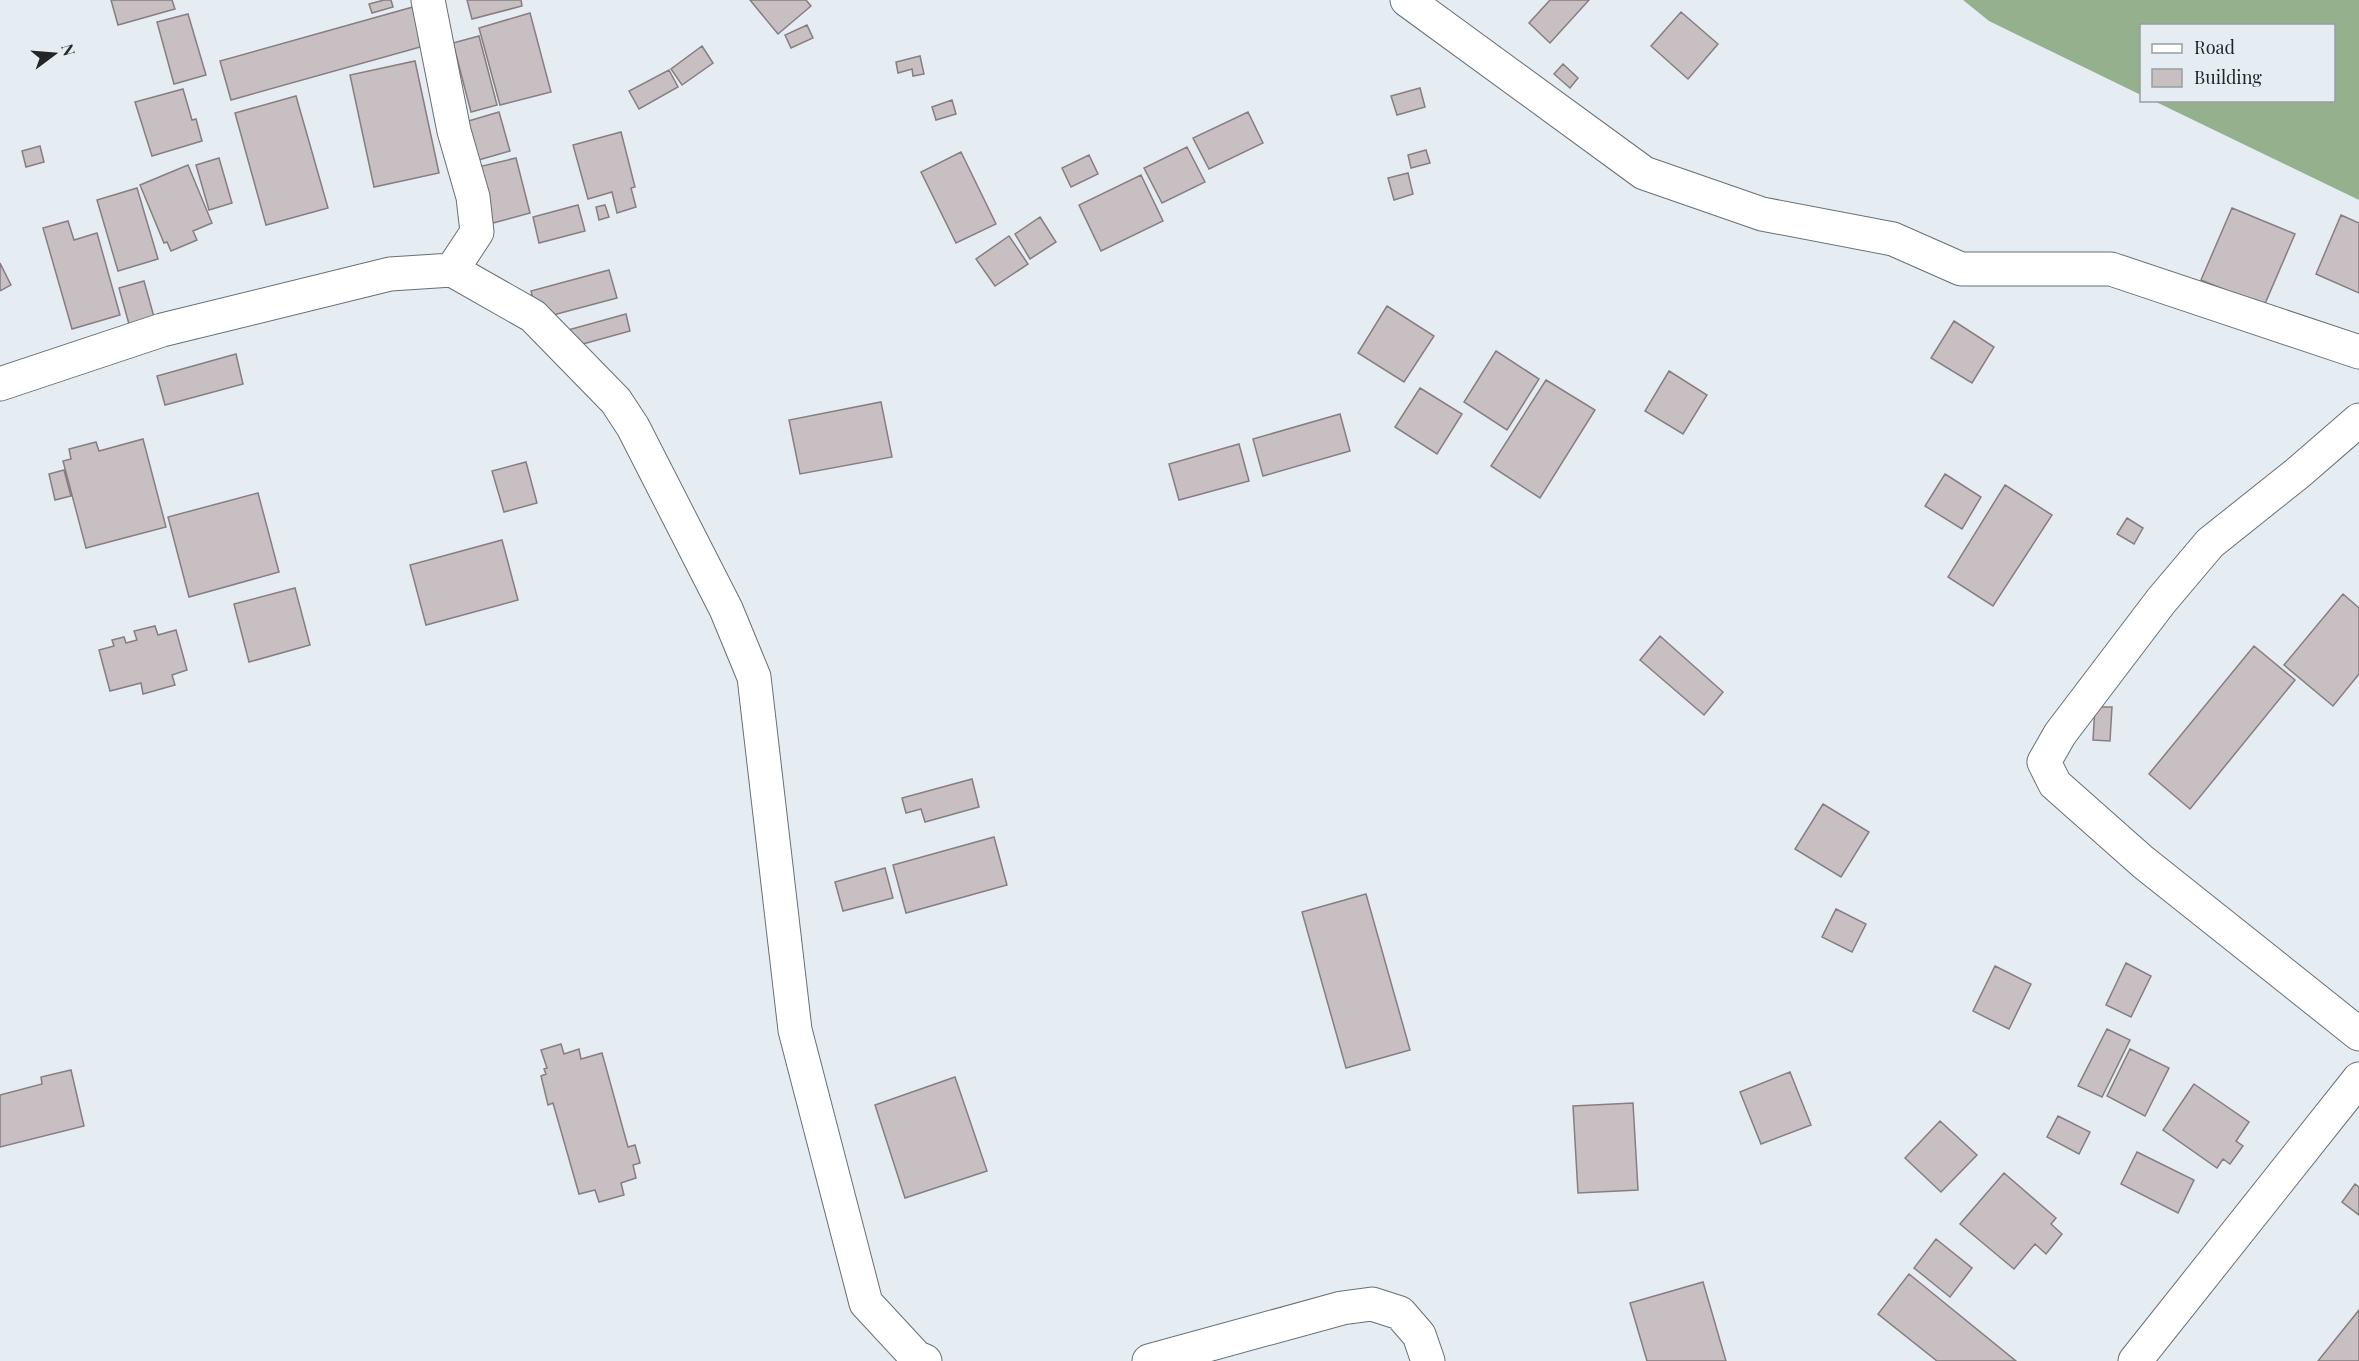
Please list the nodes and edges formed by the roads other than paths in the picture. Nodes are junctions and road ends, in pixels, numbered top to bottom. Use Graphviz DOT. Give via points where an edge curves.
graph roads {
  1 [pos="428,0"];
  2 [pos="1407,0"];
  3 [pos="452,270"];
  4 [pos="2359,352"];
  5 [pos="0,384"];
  6 [pos="2359,420"];
  7 [pos="2359,1034"];
  8 [pos="2359,1079"];
  9 [pos="925,1361"];
  10 [pos="1149,1361"];
  11 [pos="1428,1361"];
  12 [pos="2136,1361"];
  1 -- 3 [label="street" via="454,131 473,196 477,232"];
  2 -- 4 [label="street" via="1644,173 1762,214 1893,239 1961,269 2111,270"];
  3 -- 5 [label="street" via="390,274 162,330"];
  3 -- 9 [label="street" via="533,316 616,400 726,609 754,677 795,1030 846,1229 866,1303 916,1357"];
  6 -- 7 [label="street" via="2210,543 2067,724 2044,762 2055,784 2143,862"];
  8 -- 12 [label="street"];
  10 -- 11 [label="street" via="1342,1308 1372,1304 1400,1313 1419,1335"];
}
